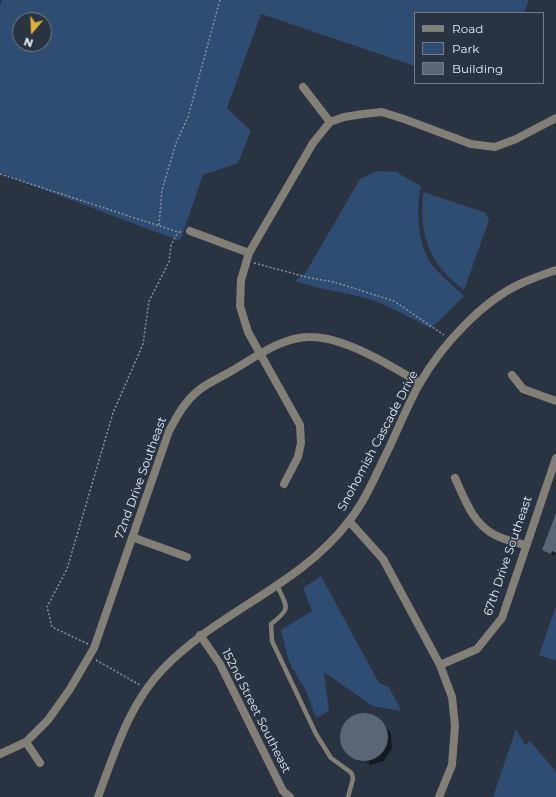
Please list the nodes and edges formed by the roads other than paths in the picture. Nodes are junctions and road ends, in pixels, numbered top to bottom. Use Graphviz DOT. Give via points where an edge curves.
graph roads {
  1 [pos="303,87"];
  2 [pos="556,118"];
  3 [pos="330,122"];
  4 [pos="190,231"];
  5 [pos="248,253"];
  6 [pos="556,270"];
  7 [pos="260,355"];
  8 [pos="512,375"];
  9 [pos="420,383"];
  10 [pos="556,401"];
  11 [pos="556,458"];
  12 [pos="455,478"];
  13 [pos="284,484"];
  14 [pos="349,521"];
  15 [pos="132,537"];
  16 [pos="525,545"];
  17 [pos="187,557"];
  18 [pos="277,585"];
  19 [pos="200,635"];
  20 [pos="440,665"];
  21 [pos="26,742"];
  22 [pos="0,754"];
  23 [pos="40,763"];
  24 [pos="98,797"];
  25 [pos="290,797"];
  26 [pos="348,797"];
  27 [pos="439,797"];
  1 -- 3 [label="street"];
  2 -- 3 [label="street" via="495,147 471,144 382,112 344,117"];
  3 -- 5 [label="street" via="313,143"];
  4 -- 5 [label="street"];
  5 -- 7 [label="street" via="241,280 240,306 248,332"];
  6 -- 9 [label="street, Snohomish Cascade Drive" via="521,283 484,307 450,340"];
  7 -- 9 [label="street, 72nd Drive Southeast" via="286,341 311,336 334,340 388,364"];
  7 -- 13 [label="street" via="300,425 301,443 298,457"];
  7 -- 15 [label="street, 72nd Drive Southeast" via="199,390 181,409 169,432"];
  8 -- 10 [label="street" via="523,389"];
  9 -- 14 [label="street, Snohomish Cascade Drive" via="366,494"];
  11 -- 16 [label="street, 67th Drive Southeast"];
  12 -- 16 [label="street" via="474,518 483,527 496,536"];
  14 -- 18 [label="street, Snohomish Cascade Drive" via="309,562"];
  14 -- 20 [label="street" via="383,559"];
  15 -- 17 [label="street"];
  15 -- 21 [label="street, 72nd Drive Southeast" via="94,648 48,720"];
  16 -- 20 [label="street, 67th Drive Southeast" via="502,618 477,649"];
  18 -- 19 [label="street, Snohomish Cascade Drive"];
  18 -- 26 [label="lane" via="287,608 285,613 271,624 272,641 316,734 331,758 352,774"];
  19 -- 24 [label="street, Snohomish Cascade Drive" via="162,669 147,689 121,734"];
  19 -- 25 [label="street, 152nd Street Southeast" via="220,664 283,790"];
  20 -- 27 [label="street" via="452,697 454,726 452,765"];
  21 -- 22 [label="street, 72nd Drive Southeast"];
  21 -- 23 [label="street"];
}
